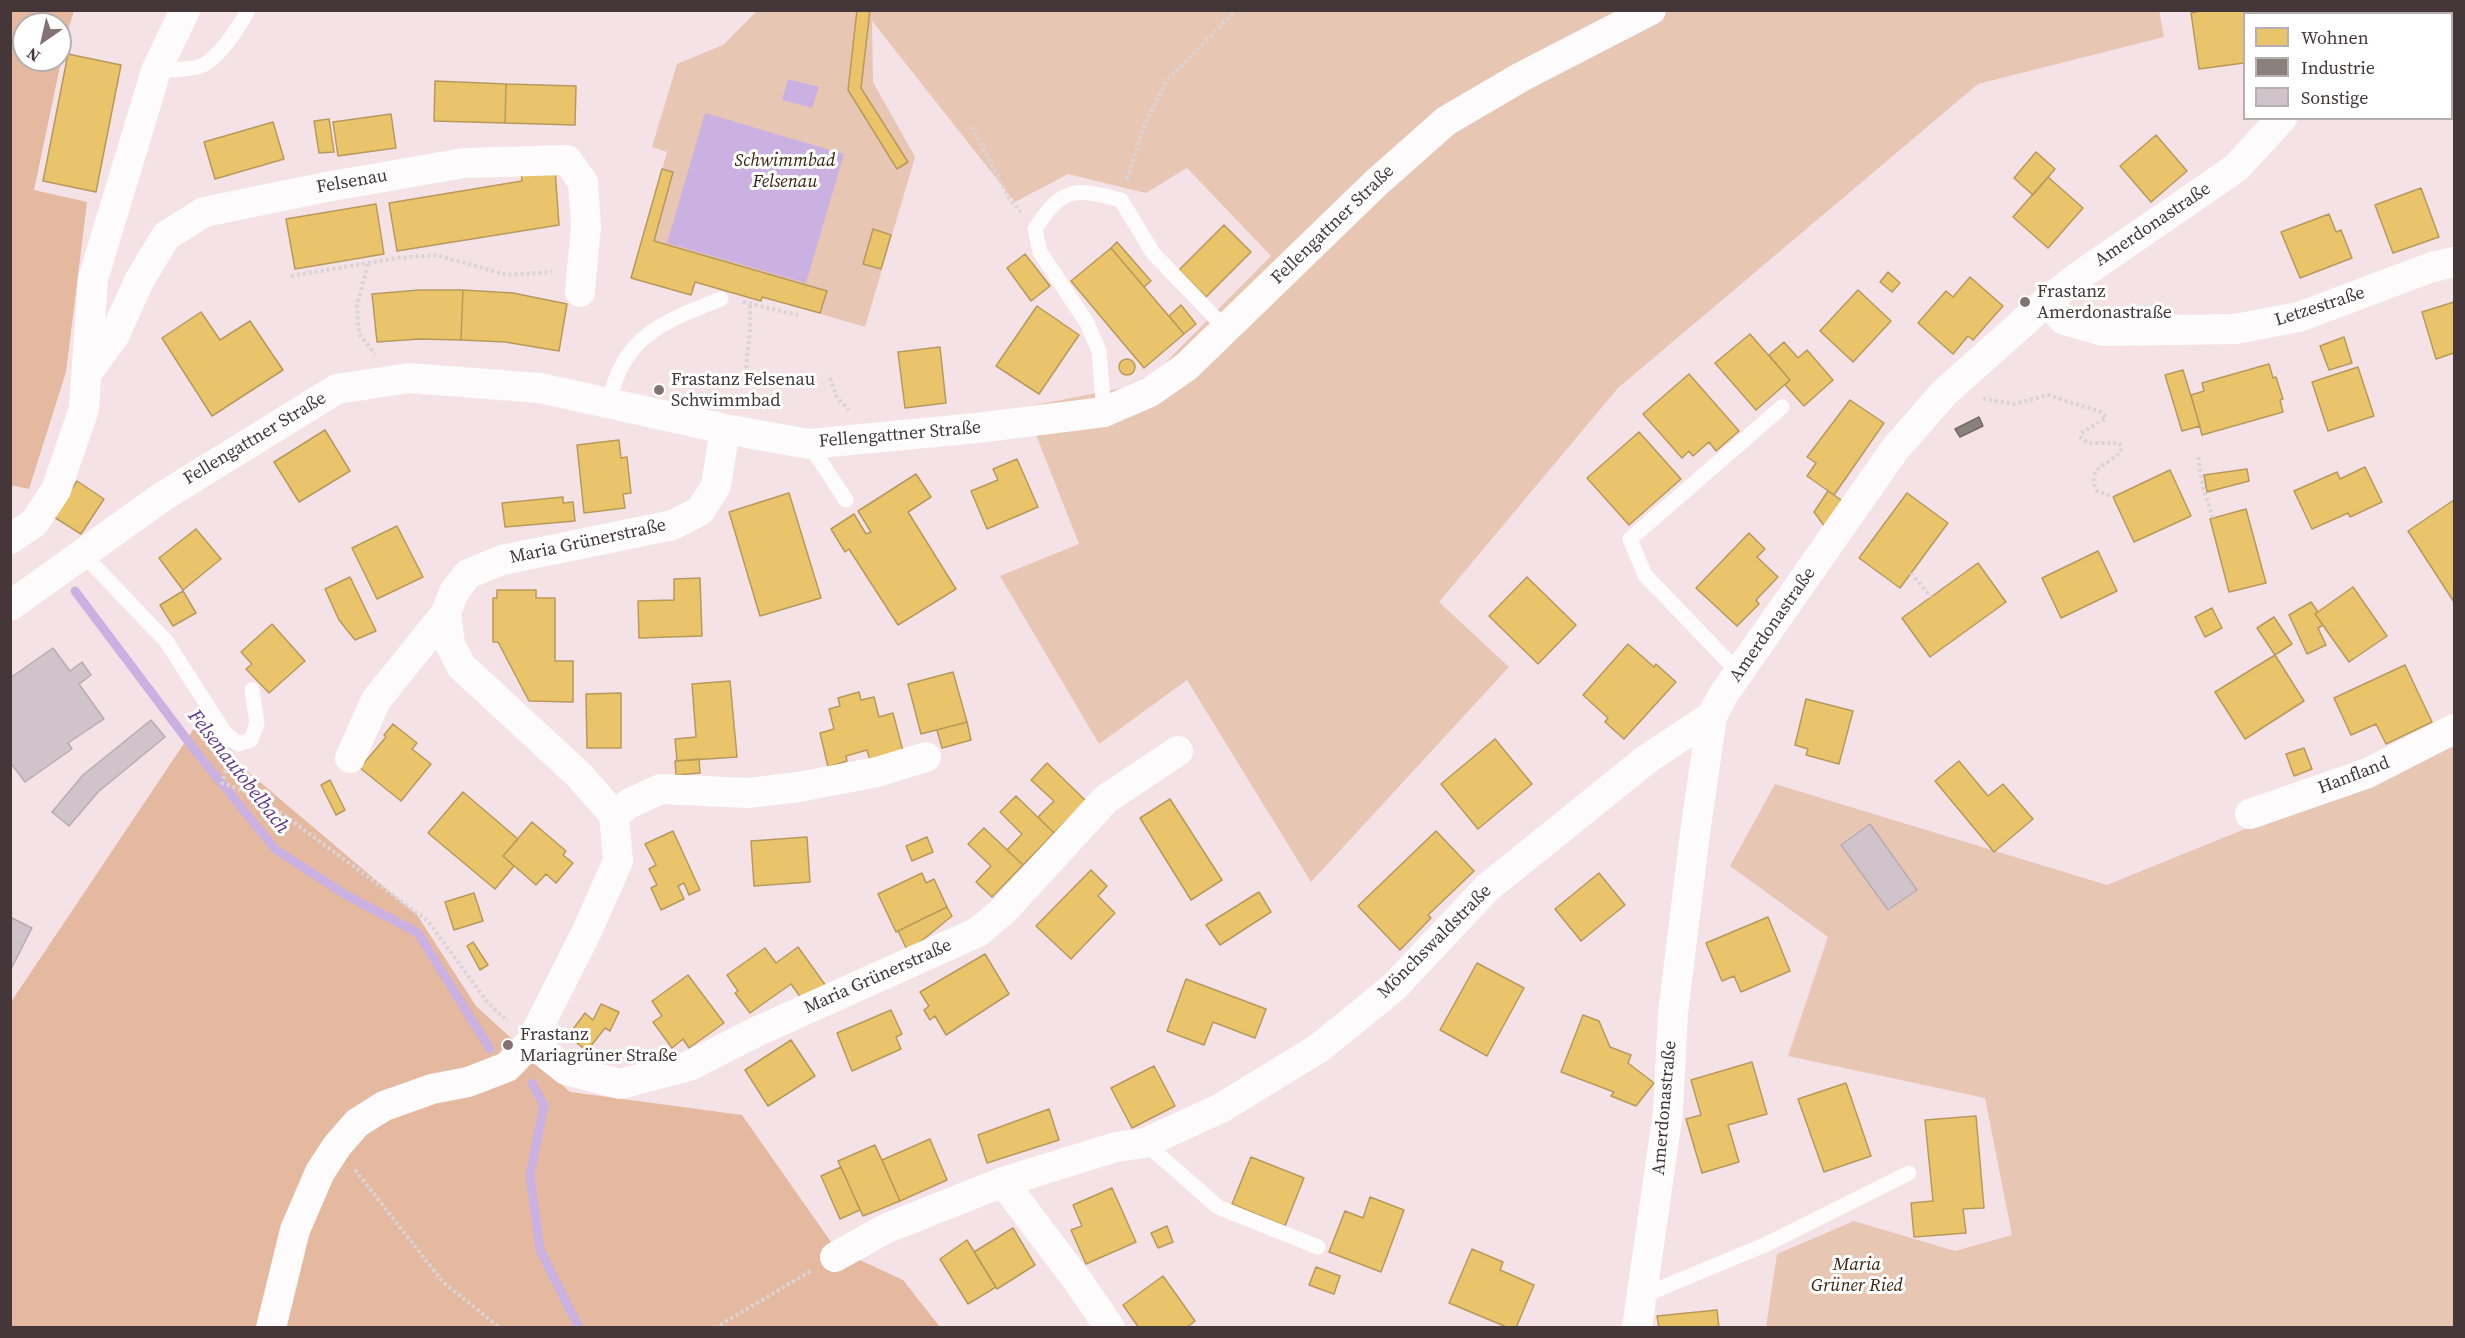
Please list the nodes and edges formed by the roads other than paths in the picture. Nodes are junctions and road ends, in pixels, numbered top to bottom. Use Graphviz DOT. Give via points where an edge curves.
graph roads {
  1 [pos="185,10"];
  2 [pos="248,10"];
  3 [pos="1651,10"];
  4 [pos="156,71"];
  5 [pos="2280,120"];
  6 [pos="2454,262"];
  7 [pos="581,280"];
  8 [pos="722,299"];
  9 [pos="2046,302"];
  10 [pos="1226,329"];
  11 [pos="87,373"];
  12 [pos="609,403"];
  13 [pos="1782,407"];
  14 [pos="1104,412"];
  15 [pos="725,429"];
  16 [pos="809,444"];
  17 [pos="846,500"];
  18 [pos="10,538"];
  19 [pos="83,554"];
  20 [pos="10,606"];
  21 [pos="446,613"];
  22 [pos="1739,673"];
  23 [pos="252,690"];
  24 [pos="1712,716"];
  25 [pos="2454,729"];
  26 [pos="1178,751"];
  27 [pos="926,756"];
  28 [pos="350,758"];
  29 [pos="2250,814"];
  30 [pos="614,815"];
  31 [pos="531,1042"];
  32 [pos="1145,1143"];
  33 [pos="1909,1173"];
  34 [pos="1003,1182"];
  35 [pos="1318,1247"];
  36 [pos="835,1257"];
  37 [pos="1642,1296"];
  38 [pos="271,1328"];
  39 [pos="1110,1328"];
  40 [pos="1637,1328"];
  1 -- 4 [label="street"];
  2 -- 4 [label="lane" via="221,49 201,66"];
  3 -- 10 [label="street, Fellengattner Straße" via="1446,121 1376,183"];
  4 -- 11 [label="street" via="93,279"];
  5 -- 9 [label="street, Amerdonastraße" via="2236,168"];
  6 -- 9 [label="street, Letzestraße" via="2299,317 2235,329 2104,331 2064,320"];
  7 -- 11 [label="street, Felsenau" via="586,226 583,182 567,160 464,163 326,187 204,212 165,236 114,336"];
  8 -- 12 [label="lane" via="674,318 639,342 621,363"];
  9 -- 22 [label="street, Amerdonastraße" via="1944,393 1908,433"];
  10 -- 14 [label="street, Fellengattner Straße" via="1186,368 1150,392"];
  10 -- 14 [label="lane" via="1153,253 1121,200 1075,191 1049,207 1035,229 1040,252 1082,315 1099,351"];
  11 -- 18 [label="street" via="84,409 56,490 34,523"];
  12 -- 15 [label="street, Fellengattner Straße"];
  12 -- 19 [label="street, Fellengattner Straße" via="540,388 409,378 338,389 162,497"];
  13 -- 22 [label="lane" via="1630,539 1645,575"];
  14 -- 16 [label="street, Fellengattner Straße"];
  15 -- 16 [label="street, Fellengattner Straße"];
  15 -- 21 [label="street, Maria Grünerstraße" via="716,486 700,511 673,525 494,564 468,574 454,592"];
  16 -- 17 [label="lane"];
  19 -- 20 [label="street, Fellengattner Straße"];
  19 -- 23 [label="lane" via="166,641 225,733 238,744 251,740 257,723"];
  21 -- 28 [label="street, Maria Grünerstraße" via="376,700"];
  21 -- 30 [label="street" via="450,644 461,666 579,775"];
  22 -- 24 [label="street, Amerdonastraße"];
  24 -- 32 [label="street, Mönchswaldstraße" via="1647,759 1488,888 1394,987 1319,1048 1221,1108"];
  24 -- 37 [label="street, Amerdonastraße" via="1673,1013 1668,1112"];
  25 -- 29 [label="street, Hanfland" via="2368,773"];
  26 -- 31 [label="street, Maria Grünerstraße" via="1106,799 1003,911 978,932 689,1066 620,1084 566,1070"];
  27 -- 30 [label="street" via="876,772 799,787 748,793 661,789"];
  30 -- 31 [label="street" via="618,861"];
  31 -- 38 [label="street" via="507,1067 384,1106 357,1123 320,1172 295,1230"];
  32 -- 34 [label="street, Mönchswaldstraße"];
  32 -- 35 [label="lane" via="1218,1207"];
  33 -- 37 [label="lane" via="1767,1244"];
  34 -- 36 [label="street, Mönchswaldstraße" via="885,1228"];
  34 -- 39 [label="street"];
  37 -- 40 [label="street, Amerdonastraße"];
}
